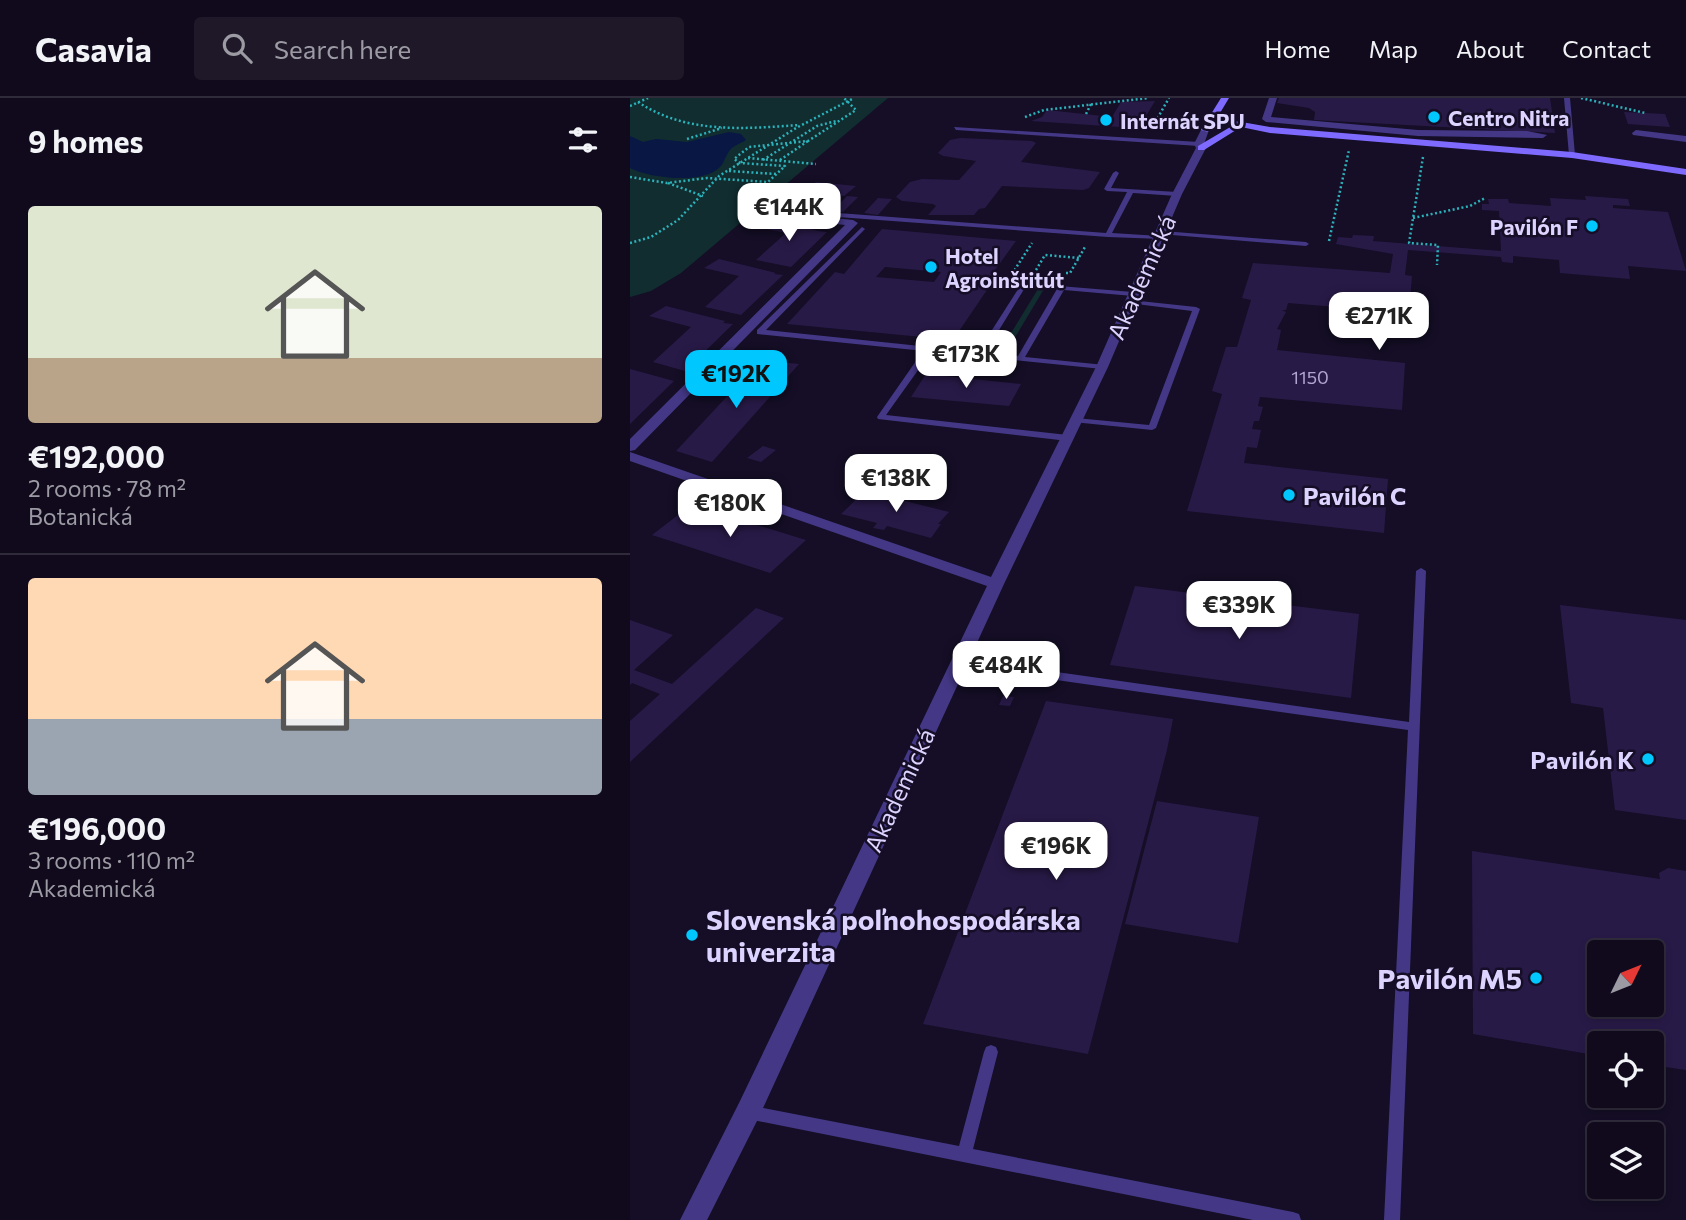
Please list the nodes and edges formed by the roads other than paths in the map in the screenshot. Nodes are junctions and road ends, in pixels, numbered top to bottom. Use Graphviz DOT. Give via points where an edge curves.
graph roads {
  1 [pos="1273,98"];
  2 [pos="1567,98"];
  3 [pos="1221,107"];
  4 [pos="1238,125"];
  5 [pos="956,128"];
  6 [pos="1262,129"];
  7 [pos="1205,130"];
  8 [pos="1636,133"];
  9 [pos="1224,134"];
  10 [pos="1543,135"];
  11 [pos="1686,139"];
  12 [pos="1200,146"];
  13 [pos="1572,155"];
  14 [pos="1686,172"];
  15 [pos="1116,173"];
  16 [pos="1131,191"];
  17 [pos="1177,194"];
  18 [pos="838,215"];
  19 [pos="804,218"];
  20 [pos="862,229"];
  21 [pos="1108,235"];
  22 [pos="1161,235"];
  23 [pos="1306,244"];
  24 [pos="1062,287"];
  25 [pos="1132,298"];
  26 [pos="980,355"];
  27 [pos="1020,359"];
  28 [pos="1102,367"];
  29 [pos="975,369"];
  30 [pos="1076,420"];
  31 [pos="1068,438"];
  32 [pos="630,446"];
  33 [pos="630,456"];
  34 [pos="1421,571"];
  35 [pos="996,584"];
  36 [pos="960,660"];
  37 [pos="1414,727"];
  38 [pos="991,1052"];
  39 [pos="748,1112"];
  40 [pos="964,1156"];
  41 [pos="693,1220"];
  42 [pos="1293,1220"];
  43 [pos="1392,1220"];
  1 -- 10 [label="street" via="1266,119 1381,131"];
  2 -- 13 [label="lane"];
  3 -- 4 [label="street" via="1227,122"];
  3 -- 7 [label="street"];
  4 -- 6 [label="street"];
  4 -- 7 [label="street"];
  4 -- 9 [label="street"];
  5 -- 12 [label="lane"];
  6 -- 9 [label="street"];
  6 -- 13 [label="street"];
  7 -- 12 [label="street, Akademická"];
  8 -- 11 [label="street"];
  9 -- 12 [label="street"];
  12 -- 17 [label="street, Akademická"];
  13 -- 14 [label="street"];
  15 -- 16 [label="lane" via="1107,189"];
  16 -- 17 [label="lane"];
  16 -- 21 [label="lane"];
  17 -- 22 [label="street, Akademická"];
  18 -- 21 [label="lane"];
  19 -- 32 [label="street" via="853,223"];
  20 -- 26 [label="lane" via="760,332"];
  21 -- 22 [label="lane"];
  22 -- 23 [label="lane"];
  22 -- 25 [label="street, Akademická"];
  24 -- 25 [label="lane"];
  24 -- 26 [label="lane" via="1024,284"];
  24 -- 27 [label="lane"];
  25 -- 28 [label="street, Akademická"];
  25 -- 30 [label="lane" via="1196,309 1152,428"];
  26 -- 27 [label="lane"];
  27 -- 28 [label="lane"];
  28 -- 30 [label="street, Akademická"];
  29 -- 31 [label="lane" via="919,363 881,417"];
  30 -- 31 [label="street, Akademická"];
  31 -- 35 [label="street, Akademická"];
  33 -- 35 [label="street"];
  34 -- 37 [label="lane"];
  35 -- 36 [label="street, Akademická"];
  36 -- 37 [label="lane"];
  36 -- 39 [label="street, Akademická"];
  37 -- 43 [label="lane"];
  38 -- 40 [label="lane"];
  39 -- 40 [label="lane"];
  39 -- 41 [label="street, Akademická"];
  40 -- 42 [label="lane"];
}
